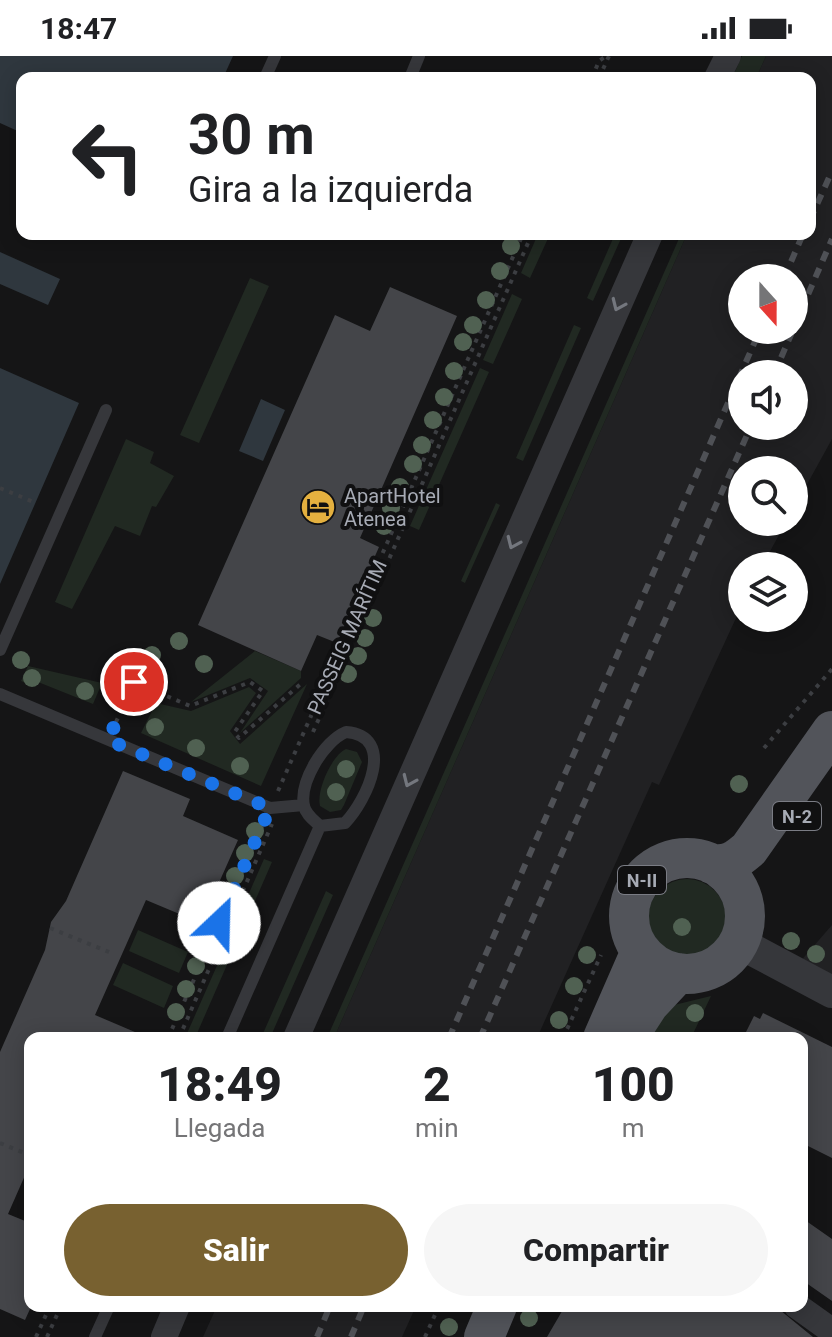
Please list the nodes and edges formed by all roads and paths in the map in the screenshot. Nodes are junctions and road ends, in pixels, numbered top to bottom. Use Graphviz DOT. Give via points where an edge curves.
graph roads {
  1 [pos="520,240"];
  2 [pos="529,240"];
  3 [pos="647,240"];
  4 [pos="106,410"];
  5 [pos="0,488"];
  6 [pos="36,503"];
  7 [pos="0,650"];
  8 [pos="832,669"];
  9 [pos="304,681"];
  10 [pos="0,694"];
  11 [pos="832,731"];
  12 [pos="311,738"];
  13 [pos="108,740"];
  14 [pos="764,748"];
  15 [pos="832,766"];
  16 [pos="304,805"];
  17 [pos="272,815"];
  18 [pos="320,826"];
  19 [pos="712,864"];
  20 [pos="743,922"];
  21 [pos="50,928"];
  22 [pos="641,951"];
  23 [pos="109,952"];
  24 [pos="601,955"];
  25 [pos="678,973"];
  26 [pos="832,992"];
  27 [pos="171,1032"];
  28 [pos="182,1032"];
  29 [pos="230,1032"];
  30 [pos="299,1032"];
  31 [pos="566,1032"];
  32 [pos="606,1032"];
  33 [pos="631,1032"];
  34 [pos="0,1143"];
  35 [pos="24,1153"];
  36 [pos="47,1312"];
  37 [pos="58,1312"];
  38 [pos="106,1312"];
  39 [pos="174,1312"];
  40 [pos="436,1312"];
  41 [pos="470,1312"];
  42 [pos="494,1312"];
  43 [pos="805,1312"];
  44 [pos="832,1331"];
  45 [pos="36,1337"];
  46 [pos="47,1337"];
  47 [pos="95,1337"];
  48 [pos="164,1337"];
  49 [pos="425,1337"];
  50 [pos="459,1337"];
  51 [pos="484,1337"];
  1 -- 17 [label="path, PASSEIG MARÍTIM"];
  2 -- 12 [label="path"];
  3 -- 30 [label="street, one-way"];
  4 -- 7 [label="lane"];
  5 -- 6 [label="path"];
  8 -- 14 [label="path"];
  9 -- 13 [label="path" via="239,738 234,733 263,691 250,682 190,706 134,682"];
  10 -- 13 [label="lane"];
  11 -- 19 [label="main road, N-2" via="749,849 735,861"];
  13 -- 17 [label="lane"];
  15 -- 20 [label="main road, N-2" via="764,867"];
  16 -- 17 [label="lane"];
  16 -- 18 [label="lane"];
  16 -- 18 [label="lane" via="305,790 332,737 346,732 368,739 376,755 354,814 334,827"];
  17 -- 27 [label="path, PASSEIG MARÍTIM"];
  17 -- 28 [label="path"];
  18 -- 29 [label="lane"];
  19 -- 20 [label="main road" via="733,881"];
  19 -- 22 [label="main road, N-II" via="682,858 642,880 634,893 630,923"];
  20 -- 25 [label="main road" via="722,962 708,970"];
  20 -- 26 [label="street" via="761,955"];
  21 -- 23 [label="path"];
  22 -- 25 [label="main road"];
  22 -- 32 [label="main road"];
  24 -- 31 [label="path"];
  25 -- 33 [label="main road"];
  34 -- 35 [label="path"];
  36 -- 45 [label="path"];
  37 -- 46 [label="path"];
  38 -- 47 [label="lane"];
  39 -- 48 [label="street"];
  40 -- 49 [label="path"];
  41 -- 50 [label="main road"];
  42 -- 51 [label="main road"];
  43 -- 44 [label="street"];
}
